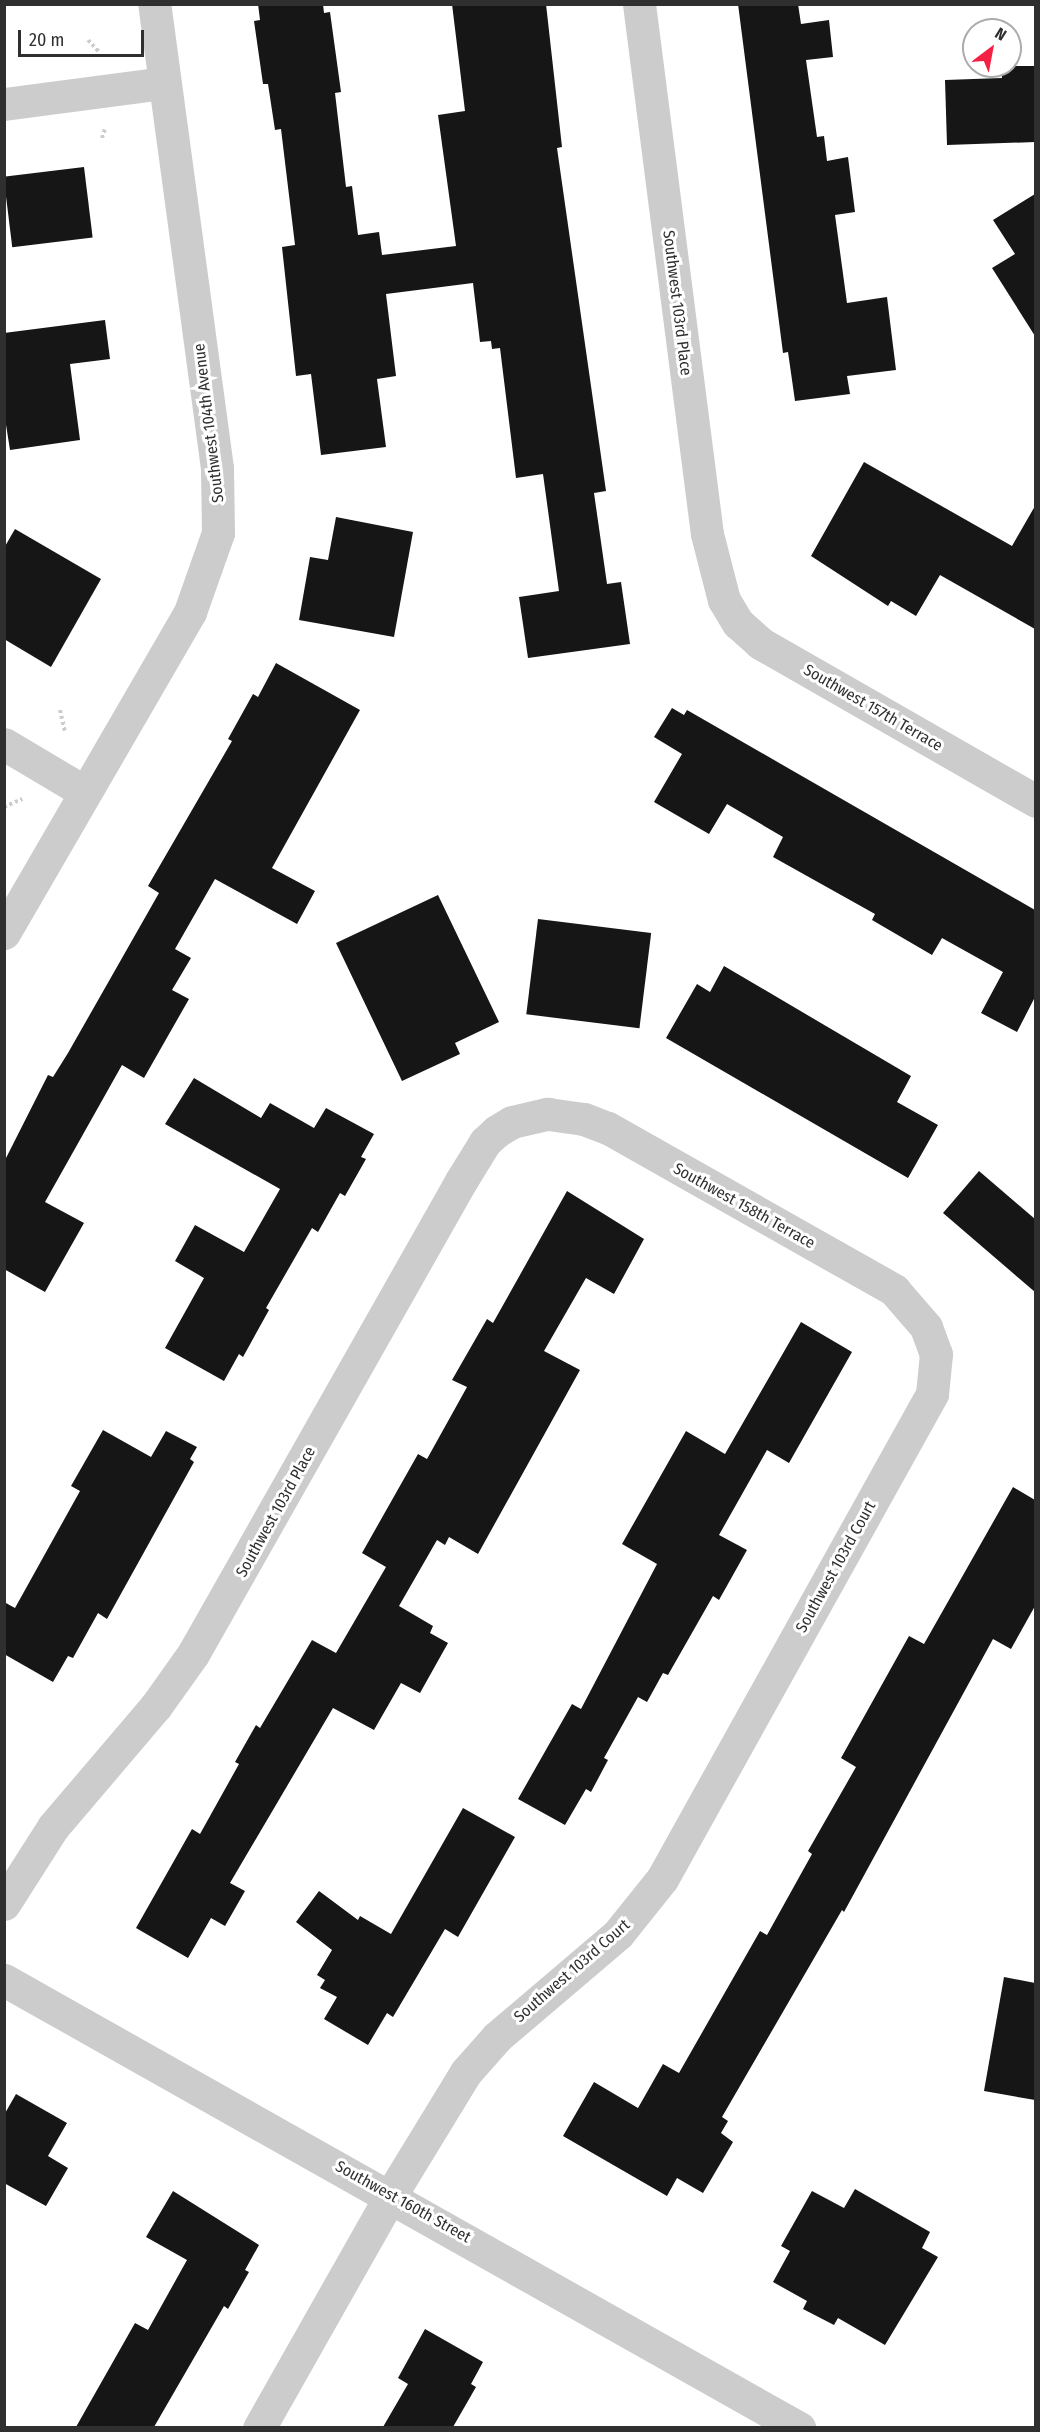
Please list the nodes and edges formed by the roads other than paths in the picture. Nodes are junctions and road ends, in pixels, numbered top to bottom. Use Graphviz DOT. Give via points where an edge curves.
graph roads {
  1 [pos="154,4"];
  2 [pos="639,4"];
  3 [pos="164,83"];
  4 [pos="4,104"];
  5 [pos="724,600"];
  6 [pos="4,744"];
  7 [pos="85,792"];
  8 [pos="1035,801"];
  9 [pos="4,933"];
  10 [pos="531,1117"];
  11 [pos="933,1341"];
  12 [pos="4,1904"];
  13 [pos="4,1980"];
  14 [pos="391,2195"];
  15 [pos="259,2427"];
  16 [pos="799,2427"];
  1 -- 3 [label="street, Southwest 104th Avenue"];
  2 -- 5 [label="street, Southwest 103rd Place" via="707,534"];
  3 -- 4 [label="street"];
  3 -- 7 [label="street, Southwest 104th Avenue" via="217,468 218,533 190,612"];
  5 -- 8 [label="street, Southwest 157th Terrace" via="738,623 760,644"];
  6 -- 7 [label="street"];
  7 -- 9 [label="street, Southwest 104th Avenue"];
  10 -- 11 [label="street, Southwest 158th Terrace" via="561,1115 608,1128 894,1290"];
  10 -- 12 [label="street, Southwest 103rd Place" via="512,1122 485,1142 193,1654 156,1706 53,1827"];
  11 -- 14 [label="street, Southwest 103rd Court" via="936,1367 932,1394 656,1889 618,1934 497,2037 476,2060"];
  13 -- 14 [label="street, Southwest 160th Street"];
  14 -- 15 [label="street, Southwest 103rd Court"];
  14 -- 16 [label="street, Southwest 160th Street"];
}
